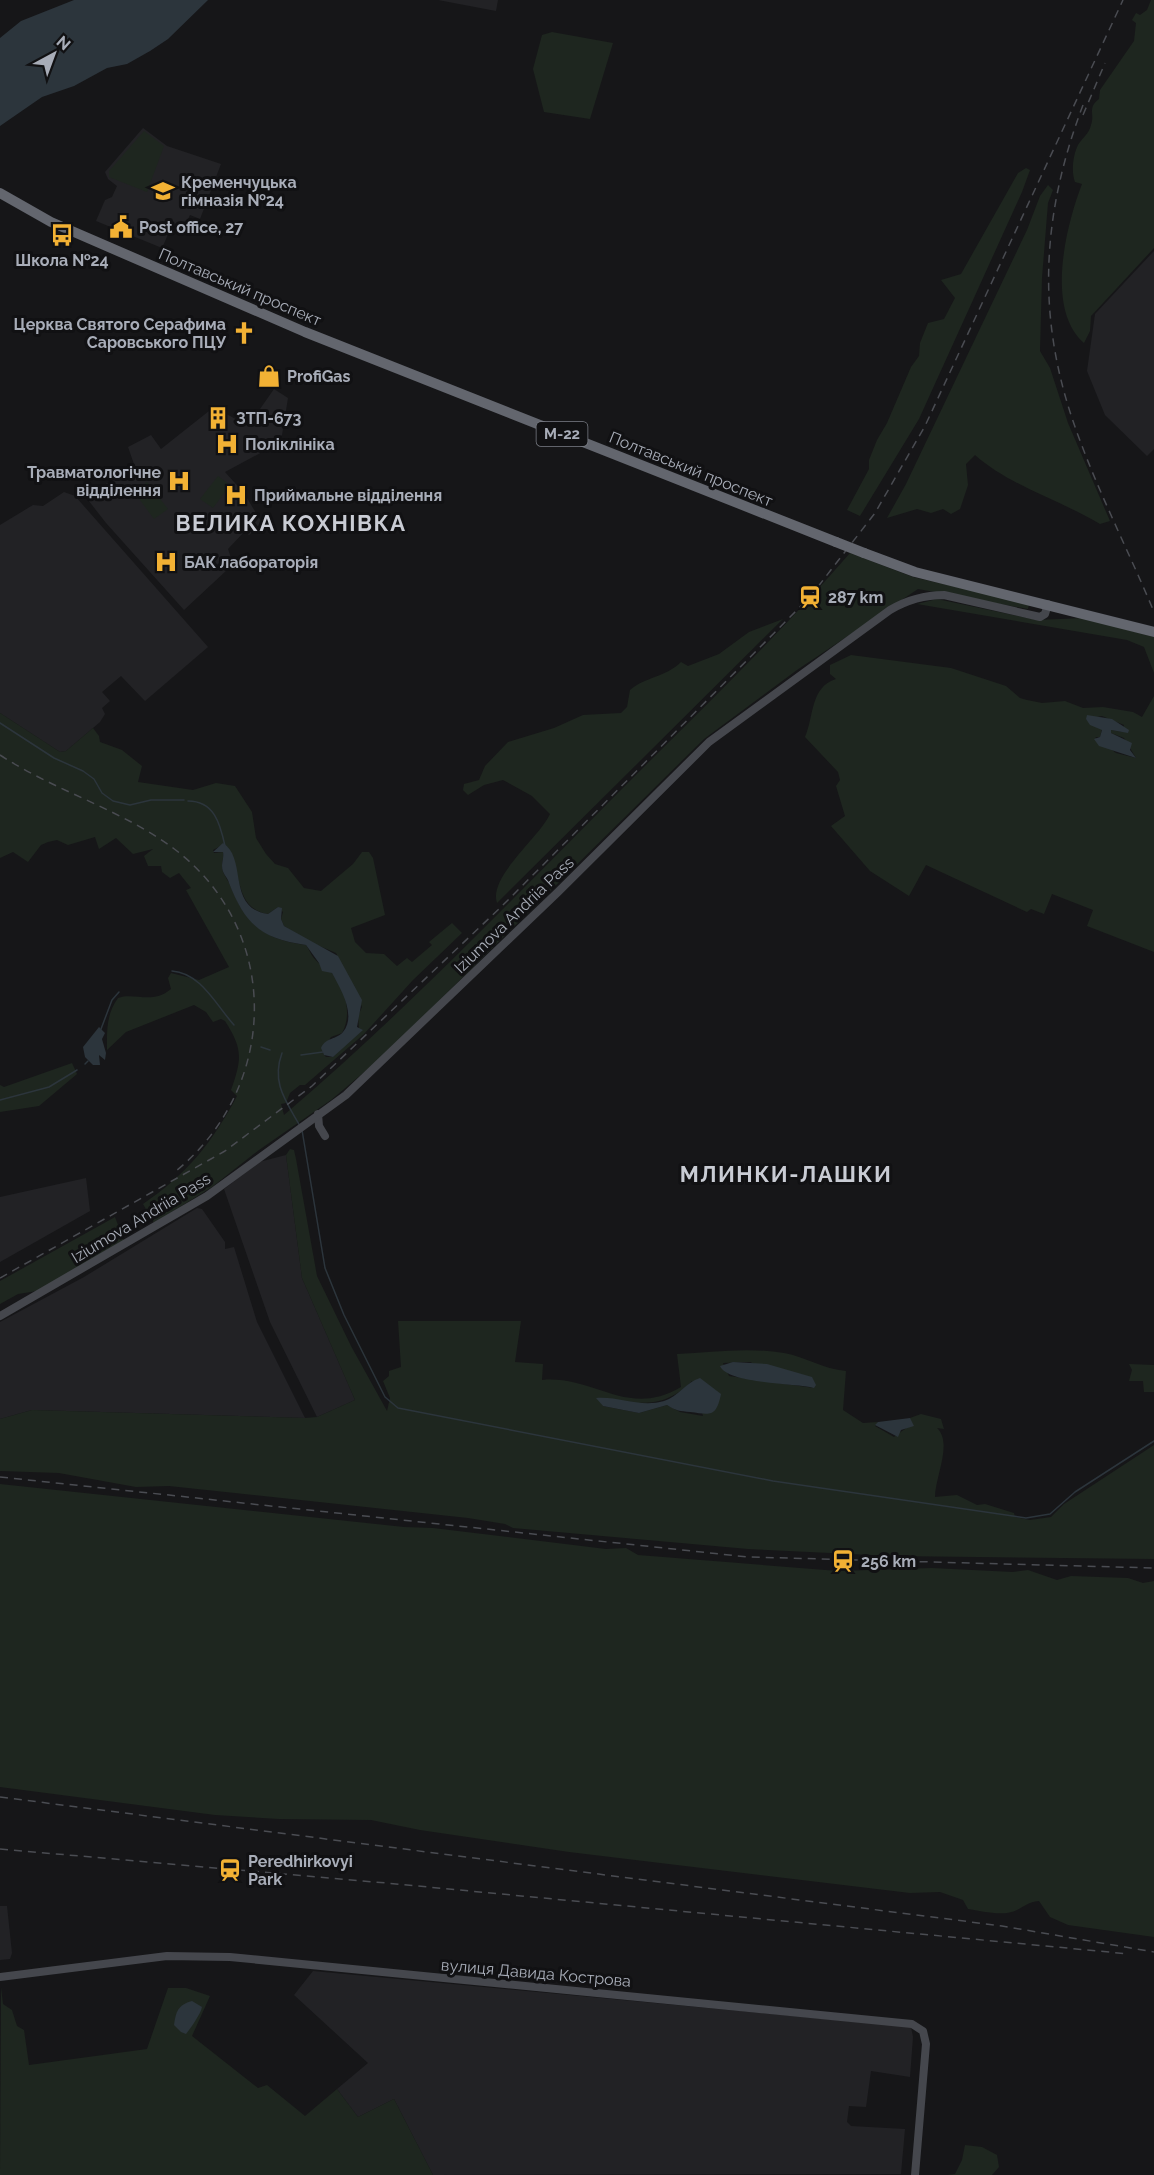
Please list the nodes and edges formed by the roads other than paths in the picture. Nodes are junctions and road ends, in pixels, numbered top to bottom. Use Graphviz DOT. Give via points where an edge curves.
graph roads {
  1 [pos="0,192"];
  2 [pos="1048,604"];
  3 [pos="1154,632"];
  4 [pos="318,1114"];
  5 [pos="325,1136"];
  6 [pos="0,1316"];
  7 [pos="0,1977"];
  8 [pos="915,2175"];
  1 -- 2 [label="highway, Полтавський проспект / М-22, bridge" via="51,222 305,332 864,554 915,572"];
  2 -- 3 [label="highway, Полтавський проспект / М-22"];
  2 -- 4 [label="street, Iziumova Andriia Pass" via="1040,618 944,595 929,595 890,610 708,743 391,1054 346,1095"];
  4 -- 5 [label="street"];
  4 -- 6 [label="street, Iziumova Andriia Pass" via="207,1196"];
  7 -- 8 [label="street, вулиця Давида Кострова" via="166,1956 231,1957 912,2024 923,2031 926,2044"];
}
